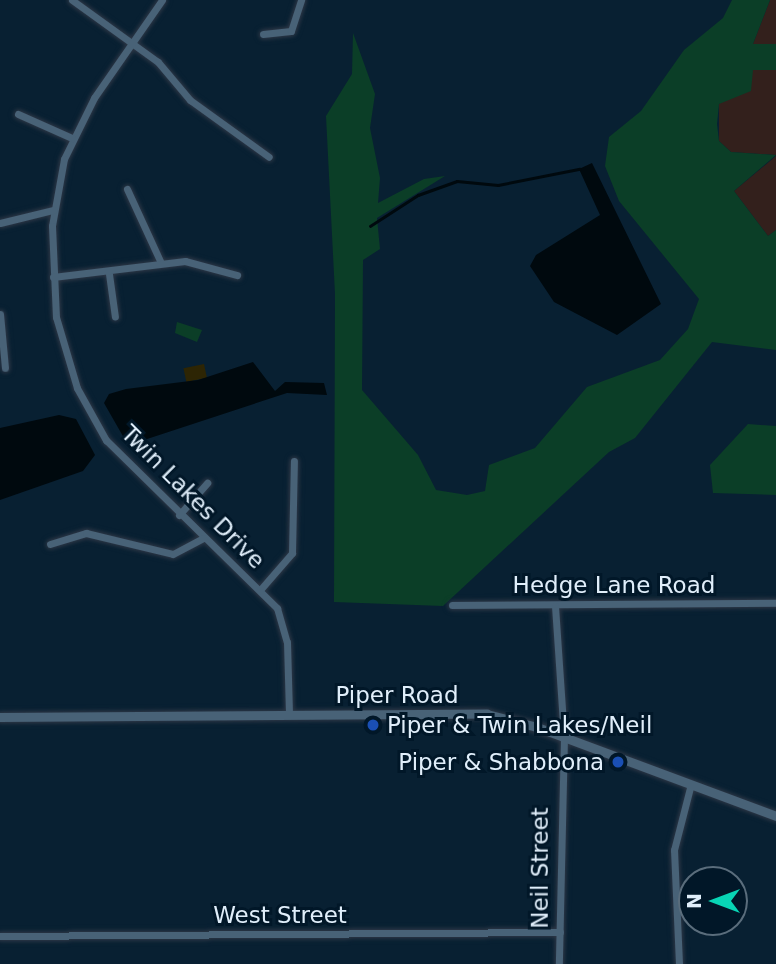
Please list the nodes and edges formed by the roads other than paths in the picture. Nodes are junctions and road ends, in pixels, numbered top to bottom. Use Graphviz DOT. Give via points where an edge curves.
graph roads {
  1 [pos="72,0"];
  2 [pos="162,0"];
  3 [pos="301,0"];
  4 [pos="263,34"];
  5 [pos="134,44"];
  6 [pos="18,114"];
  7 [pos="72,138"];
  8 [pos="269,157"];
  9 [pos="127,189"];
  10 [pos="53,210"];
  11 [pos="0,223"];
  12 [pos="161,264"];
  13 [pos="109,274"];
  14 [pos="237,275"];
  15 [pos="53,277"];
  16 [pos="0,314"];
  17 [pos="115,317"];
  18 [pos="5,368"];
  19 [pos="294,461"];
  20 [pos="207,483"];
  21 [pos="178,515"];
  22 [pos="203,538"];
  23 [pos="50,544"];
  24 [pos="260,590"];
  25 [pos="776,603"];
  26 [pos="452,605"];
  27 [pos="555,606"];
  28 [pos="289,715"];
  29 [pos="0,717"];
  30 [pos="564,737"];
  31 [pos="691,784"];
  32 [pos="776,817"];
  33 [pos="560,932"];
  34 [pos="0,936"];
  35 [pos="559,964"];
  36 [pos="679,964"];
  1 -- 5 [label="street"];
  2 -- 5 [label="street, Twin Lakes Drive"];
  3 -- 4 [label="street" via="291,31"];
  5 -- 7 [label="street, Twin Lakes Drive"];
  5 -- 8 [label="street" via="190,100"];
  6 -- 7 [label="street"];
  7 -- 10 [label="street, Twin Lakes Drive"];
  9 -- 12 [label="street"];
  10 -- 11 [label="street"];
  10 -- 15 [label="street, Twin Lakes Drive"];
  12 -- 13 [label="street"];
  12 -- 14 [label="street" via="209,263"];
  13 -- 15 [label="street"];
  13 -- 17 [label="street"];
  15 -- 21 [label="street, Twin Lakes Drive" via="63,349 87,409 127,466"];
  16 -- 18 [label="street"];
  19 -- 24 [label="street" via="294,558"];
  20 -- 21 [label="street"];
  21 -- 22 [label="street, Twin Lakes Drive"];
  22 -- 23 [label="street" via="173,554 86,533"];
  22 -- 24 [label="street, Twin Lakes Drive"];
  24 -- 28 [label="street, Twin Lakes Drive" via="285,626"];
  25 -- 27 [label="street, Hedge Lane Road"];
  26 -- 27 [label="street, Hedge Lane Road"];
  27 -- 30 [label="street, Neil Street"];
  28 -- 29 [label="street, Piper Road"];
  28 -- 30 [label="street, Piper Road" via="487,714"];
  30 -- 31 [label="street, Piper Road"];
  30 -- 33 [label="street, Neil Street"];
  31 -- 32 [label="street, Piper Road"];
  31 -- 36 [label="street" via="674,850"];
  33 -- 34 [label="street, West Street"];
  33 -- 35 [label="street, Neil Street"];
}
